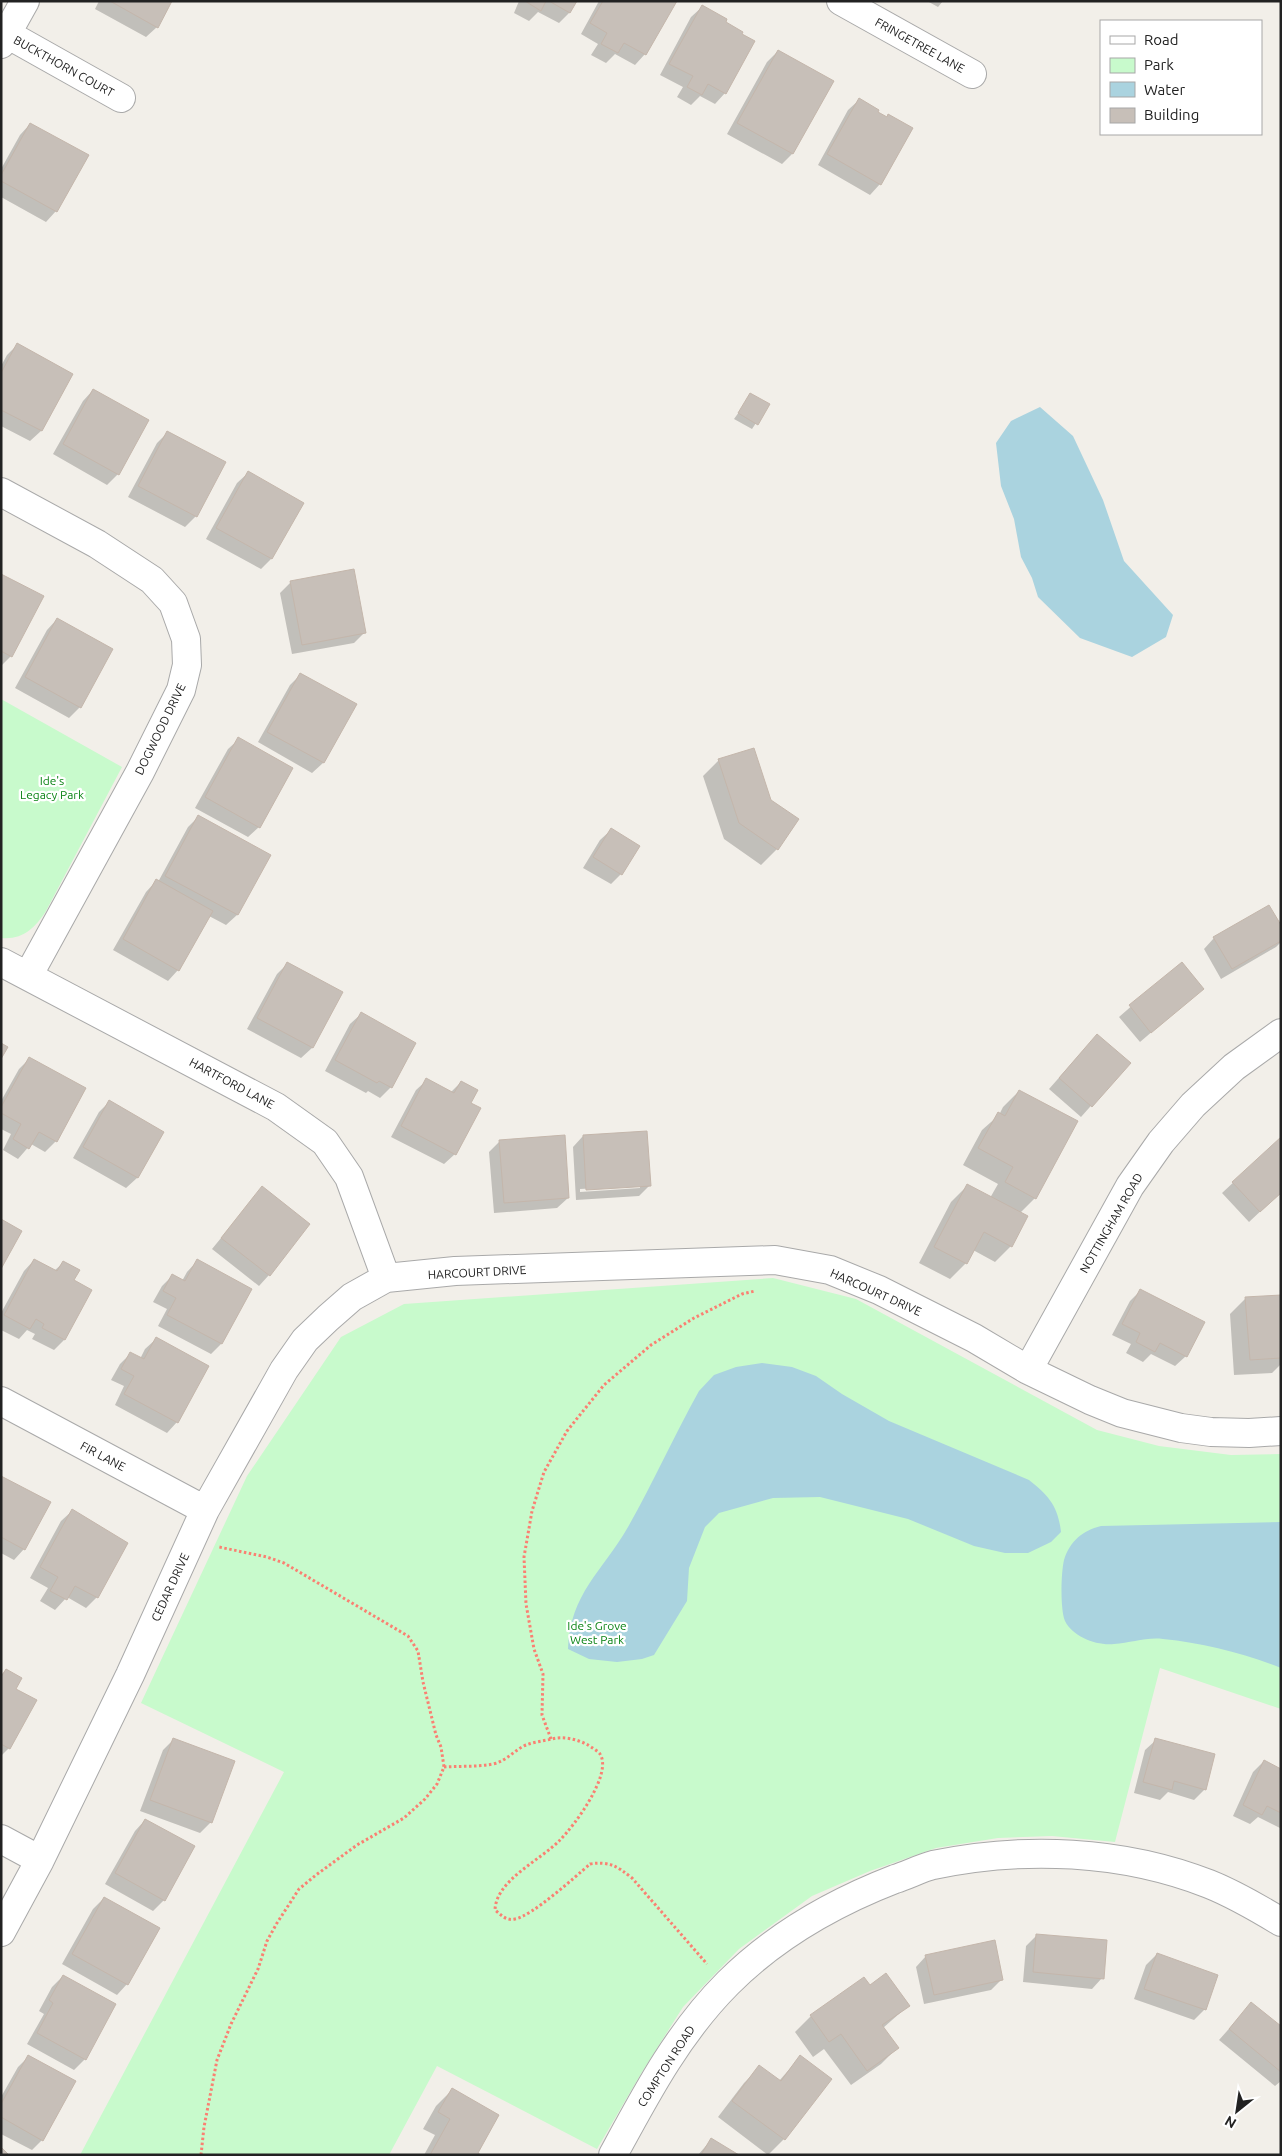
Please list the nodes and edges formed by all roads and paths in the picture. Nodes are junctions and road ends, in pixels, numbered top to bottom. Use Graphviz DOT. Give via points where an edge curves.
graph roads {
  1 [pos="25,1"];
  2 [pos="841,1"];
  3 [pos="4,39"];
  4 [pos="972,74"];
  5 [pos="121,98"];
  6 [pos="1,492"];
  7 [pos="1,962"];
  8 [pos="28,976"];
  9 [pos="1281,1033"];
  10 [pos="386,1278"];
  11 [pos="758,1290"];
  12 [pos="1028,1370"];
  13 [pos="1,1401"];
  14 [pos="1281,1431"];
  15 [pos="205,1510"];
  16 [pos="193,1536"];
  17 [pos="551,1739"];
  18 [pos="444,1767"];
  19 [pos="1,1839"];
  20 [pos="40,1860"];
  21 [pos="1281,1922"];
  22 [pos="1,1932"];
  23 [pos="727,1984"];
  24 [pos="201,2155"];
  25 [pos="613,2155"];
  1 -- 3 [label="street"];
  2 -- 4 [label="street, FRINGETREE LANE"];
  3 -- 5 [label="street, BUCKTHORN COURT"];
  6 -- 8 [label="street, DOGWOOD DRIVE" via="97,544 152,580 173,603 186,639 187,666 181,690 140,772"];
  7 -- 8 [label="street, HARTFORD LANE"];
  8 -- 10 [label="street, HARTFORD LANE" via="276,1106 325,1142 349,1177"];
  9 -- 12 [label="street, NOTTINGHAM ROAD" via="1234,1067 1193,1105 1161,1142 1130,1186"];
  10 -- 12 [label="street, HARCOURT DRIVE" via="456,1271 775,1260 830,1270 879,1290 974,1338"];
  10 -- 15 [label="street, CEDAR DRIVE" via="352,1298 305,1340 284,1370"];
  11 -- 17 [label="path" via="742,1294 694,1318 651,1345 604,1385 567,1430 544,1472 532,1511 524,1557 526,1604 542,1674 542,1715"];
  12 -- 14 [label="street, HARCOURT DRIVE" via="1122,1413 1181,1428 1239,1433"];
  13 -- 15 [label="street, FIR LANE"];
  15 -- 16 [label="street, CEDAR DRIVE"];
  16 -- 18 [label="path" via="221,1548 284,1563 408,1636 418,1651"];
  16 -- 20 [label="street, CEDAR DRIVE"];
  17 -- 18 [label="path" via="524,1746 510,1758 494,1764"];
  17 -- 23 [label="path" via="562,1737 586,1744 600,1754 603,1768 596,1788 561,1840 501,1891 495,1901 495,1910 504,1918 515,1919 590,1864 603,1862 618,1867 632,1878 703,1961"];
  18 -- 24 [label="path" via="437,1784 425,1799 404,1818 316,1874 299,1889 277,1923 217,2060"];
  19 -- 20 [label="street"];
  20 -- 22 [label="street, CEDAR DRIVE"];
  21 -- 23 [label="street, COMPTON ROAD" via="1210,1884 1136,1863 1049,1853 1006,1855 932,1865 866,1890 781,1938"];
  23 -- 25 [label="street, COMPTON ROAD" via="685,2032"];
}
